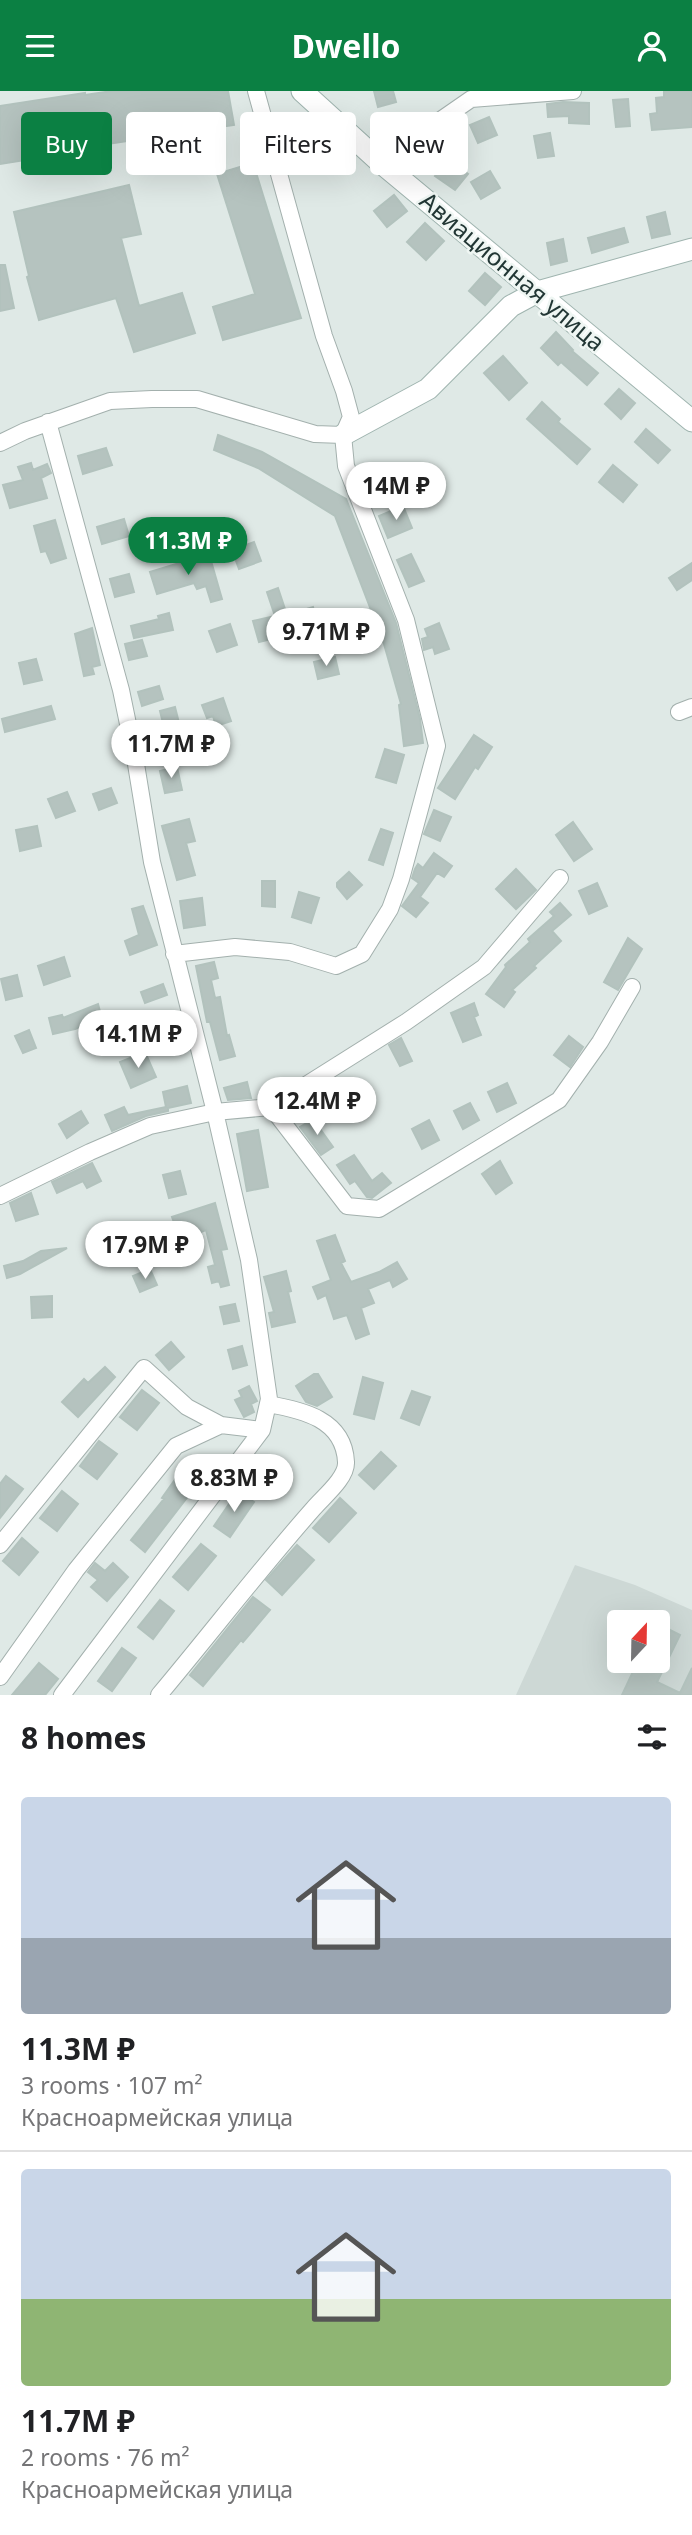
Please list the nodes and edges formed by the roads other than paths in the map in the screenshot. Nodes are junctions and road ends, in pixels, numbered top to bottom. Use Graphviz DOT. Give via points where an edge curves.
graph roads {
  1 [pos="256,91"];
  2 [pos="302,91"];
  3 [pos="573,91"];
  4 [pos="452,112"];
  5 [pos="370,153"];
  6 [pos="396,175"];
  7 [pos="692,249"];
  8 [pos="537,292"];
  9 [pos="692,421"];
  10 [pos="48,422"];
  11 [pos="343,435"];
  12 [pos="0,443"];
  13 [pos="560,877"];
  14 [pos="174,954"];
  15 [pos="632,988"];
  16 [pos="271,1107"];
  17 [pos="215,1112"];
  18 [pos="0,1196"];
  19 [pos="268,1404"];
  20 [pos="221,1425"];
  21 [pos="262,1430"];
  22 [pos="0,1545"];
  23 [pos="0,1677"];
  24 [pos="62,1695"];
  25 [pos="159,1695"];
  1 -- 11 [label="street" via="324,336 345,391 351,417"];
  2 -- 5 [label="street, Авиационная улица"];
  3 -- 4 [label="street" via="471,99"];
  6 -- 8 [label="street, Авиационная улица"];
  7 -- 8 [label="street"];
  8 -- 9 [label="street, Авиационная улица"];
  8 -- 11 [label="street" via="511,306 428,389"];
  10 -- 11 [label="street" via="110,401 197,399 315,435"];
  10 -- 12 [label="street"];
  10 -- 14 [label="street" via="121,690"];
  11 -- 14 [label="street" via="346,466 406,620 437,746 401,879 390,909 362,954 336,965 290,952 235,947"];
  13 -- 16 [label="street" via="484,967"];
  14 -- 17 [label="street"];
  15 -- 16 [label="street" via="559,1100 379,1209 347,1206"];
  16 -- 17 [label="street"];
  17 -- 18 [label="street" via="149,1126"];
  17 -- 19 [label="street" via="248,1260"];
  19 -- 21 [label="street"];
  19 -- 25 [label="street" via="298,1410 333,1428 347,1465"];
  20 -- 21 [label="street"];
  20 -- 22 [label="street" via="187,1407 144,1368"];
  20 -- 23 [label="street" via="176,1446 76,1570"];
  21 -- 24 [label="street"];
}
